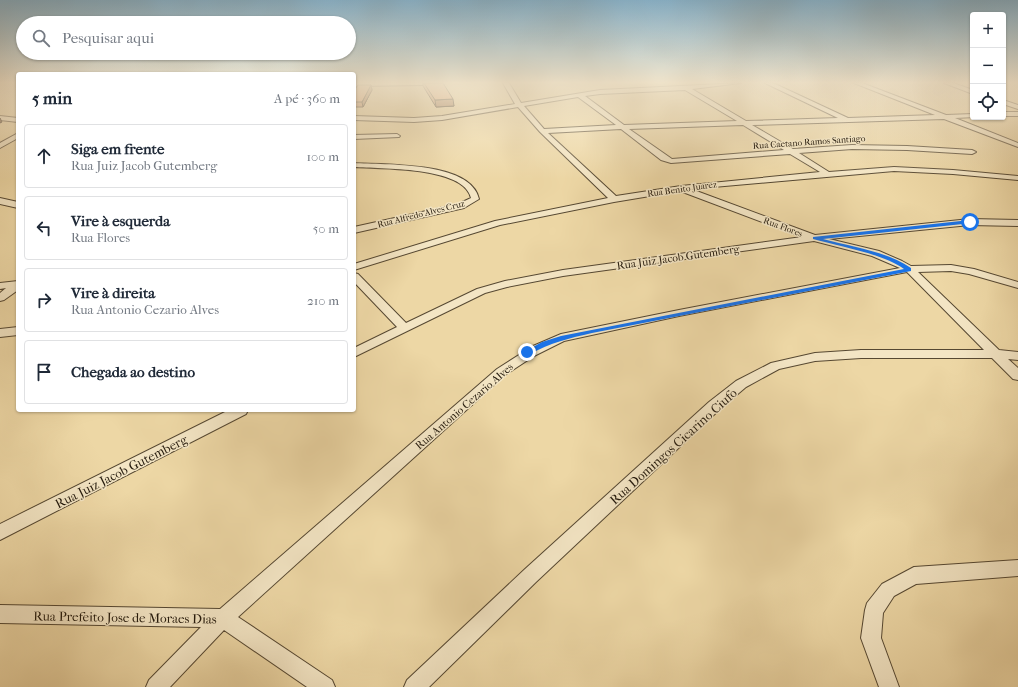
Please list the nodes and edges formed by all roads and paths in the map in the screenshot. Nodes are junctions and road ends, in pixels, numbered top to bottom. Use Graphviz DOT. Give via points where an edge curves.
graph roads {
  1 [pos="459,115"];
  2 [pos="528,115"];
  3 [pos="606,115"];
  4 [pos="732,115"];
  5 [pos="836,115"];
  6 [pos="939,115"];
  7 [pos="970,116"];
  8 [pos="944,117"];
  9 [pos="0,118"];
  10 [pos="356,118"];
  11 [pos="16,120"];
  12 [pos="847,120"];
  13 [pos="746,123"];
  14 [pos="622,127"];
  15 [pos="542,131"];
  16 [pos="16,135"];
  17 [pos="397,136"];
  18 [pos="16,138"];
  19 [pos="356,138"];
  20 [pos="10,139"];
  21 [pos="0,141"];
  22 [pos="1018,145"];
  23 [pos="0,146"];
  24 [pos="792,151"];
  25 [pos="972,152"];
  26 [pos="356,165"];
  27 [pos="828,174"];
  28 [pos="1018,178"];
  29 [pos="680,188"];
  30 [pos="614,199"];
  31 [pos="0,201"];
  32 [pos="16,205"];
  33 [pos="1018,224"];
  34 [pos="356,230"];
  35 [pos="815,238"];
  36 [pos="356,266"];
  37 [pos="909,269"];
  38 [pos="356,278"];
  39 [pos="16,284"];
  40 [pos="1018,285"];
  41 [pos="0,286"];
  42 [pos="16,286"];
  43 [pos="0,298"];
  44 [pos="404,327"];
  45 [pos="16,331"];
  46 [pos="0,333"];
  47 [pos="356,352"];
  48 [pos="997,354"];
  49 [pos="1018,356"];
  50 [pos="1018,376"];
  51 [pos="237,412"];
  52 [pos="0,532"];
  53 [pos="1018,568"];
  54 [pos="0,614"];
  55 [pos="223,618"];
  56 [pos="156,687"];
  57 [pos="325,687"];
  58 [pos="414,687"];
  59 [pos="889,687"];
  1 -- 10 [label="street" via="414,120"];
  2 -- 15 [label="street"];
  3 -- 14 [label="street"];
  4 -- 13 [label="street"];
  5 -- 12 [label="street"];
  6 -- 8 [label="street"];
  7 -- 8 [label="street"];
  8 -- 12 [label="street"];
  8 -- 22 [label="street"];
  9 -- 11 [label="street"];
  12 -- 13 [label="street"];
  13 -- 14 [label="street"];
  13 -- 24 [label="street"];
  14 -- 15 [label="street"];
  14 -- 24 [label="street, Rua Caetano Ramos Santiago" via="664,158 672,161"];
  15 -- 30 [label="street"];
  16 -- 20 [label="street"];
  17 -- 19 [label="street"];
  18 -- 20 [label="street"];
  20 -- 21 [label="street"];
  20 -- 23 [label="street"];
  24 -- 25 [label="street, Rua Caetano Ramos Santiago" via="877,147"];
  24 -- 27 [label="street"];
  26 -- 34 [label="street, Rua Alfredo Alves Cruz" via="451,175 472,191 475,199 461,206"];
  27 -- 28 [label="street, Rua Benito Juarez" via="894,170"];
  27 -- 29 [label="street, Rua Benito Juarez"];
  29 -- 30 [label="street, Rua Benito Juarez"];
  29 -- 35 [label="street, Rua Flores"];
  30 -- 36 [label="street, Rua Benito Juarez" via="498,223"];
  31 -- 32 [label="street"];
  33 -- 35 [label="street, Rua Juiz Jacob Gutemberg" via="970,222"];
  35 -- 37 [label="street, Rua Flores" via="885,257"];
  35 -- 44 [label="street, Rua Juiz Jacob Gutemberg" via="563,273 505,284 481,291"];
  37 -- 40 [label="street, Rua Antonio Cezario Alves" via="951,268"];
  37 -- 48 [label="street"];
  37 -- 55 [label="street, Rua Antonio Cezario Alves" via="679,313 544,343 527,352 501,372"];
  38 -- 44 [label="street"];
  39 -- 41 [label="street"];
  42 -- 43 [label="street"];
  44 -- 47 [label="street, Rua Juiz Jacob Gutemberg"];
  45 -- 46 [label="street"];
  48 -- 49 [label="street, Rua Domingos Cicarino Ciufo"];
  48 -- 50 [label="street"];
  48 -- 58 [label="street, Rua Domingos Cicarino Ciufo" via="815,356 775,366 741,384 553,554"];
  51 -- 52 [label="street, Rua Juiz Jacob Gutemberg"];
  53 -- 59 [label="street" via="914,576 888,590 874,610 871,638"];
  54 -- 55 [label="street, Rua Prefeito Jose de Moraes Dias"];
  55 -- 56 [label="street, Rua Antonio Cezario Alves"];
  55 -- 57 [label="street, Rua Prefeito Jose de Moraes Dias"];
}
